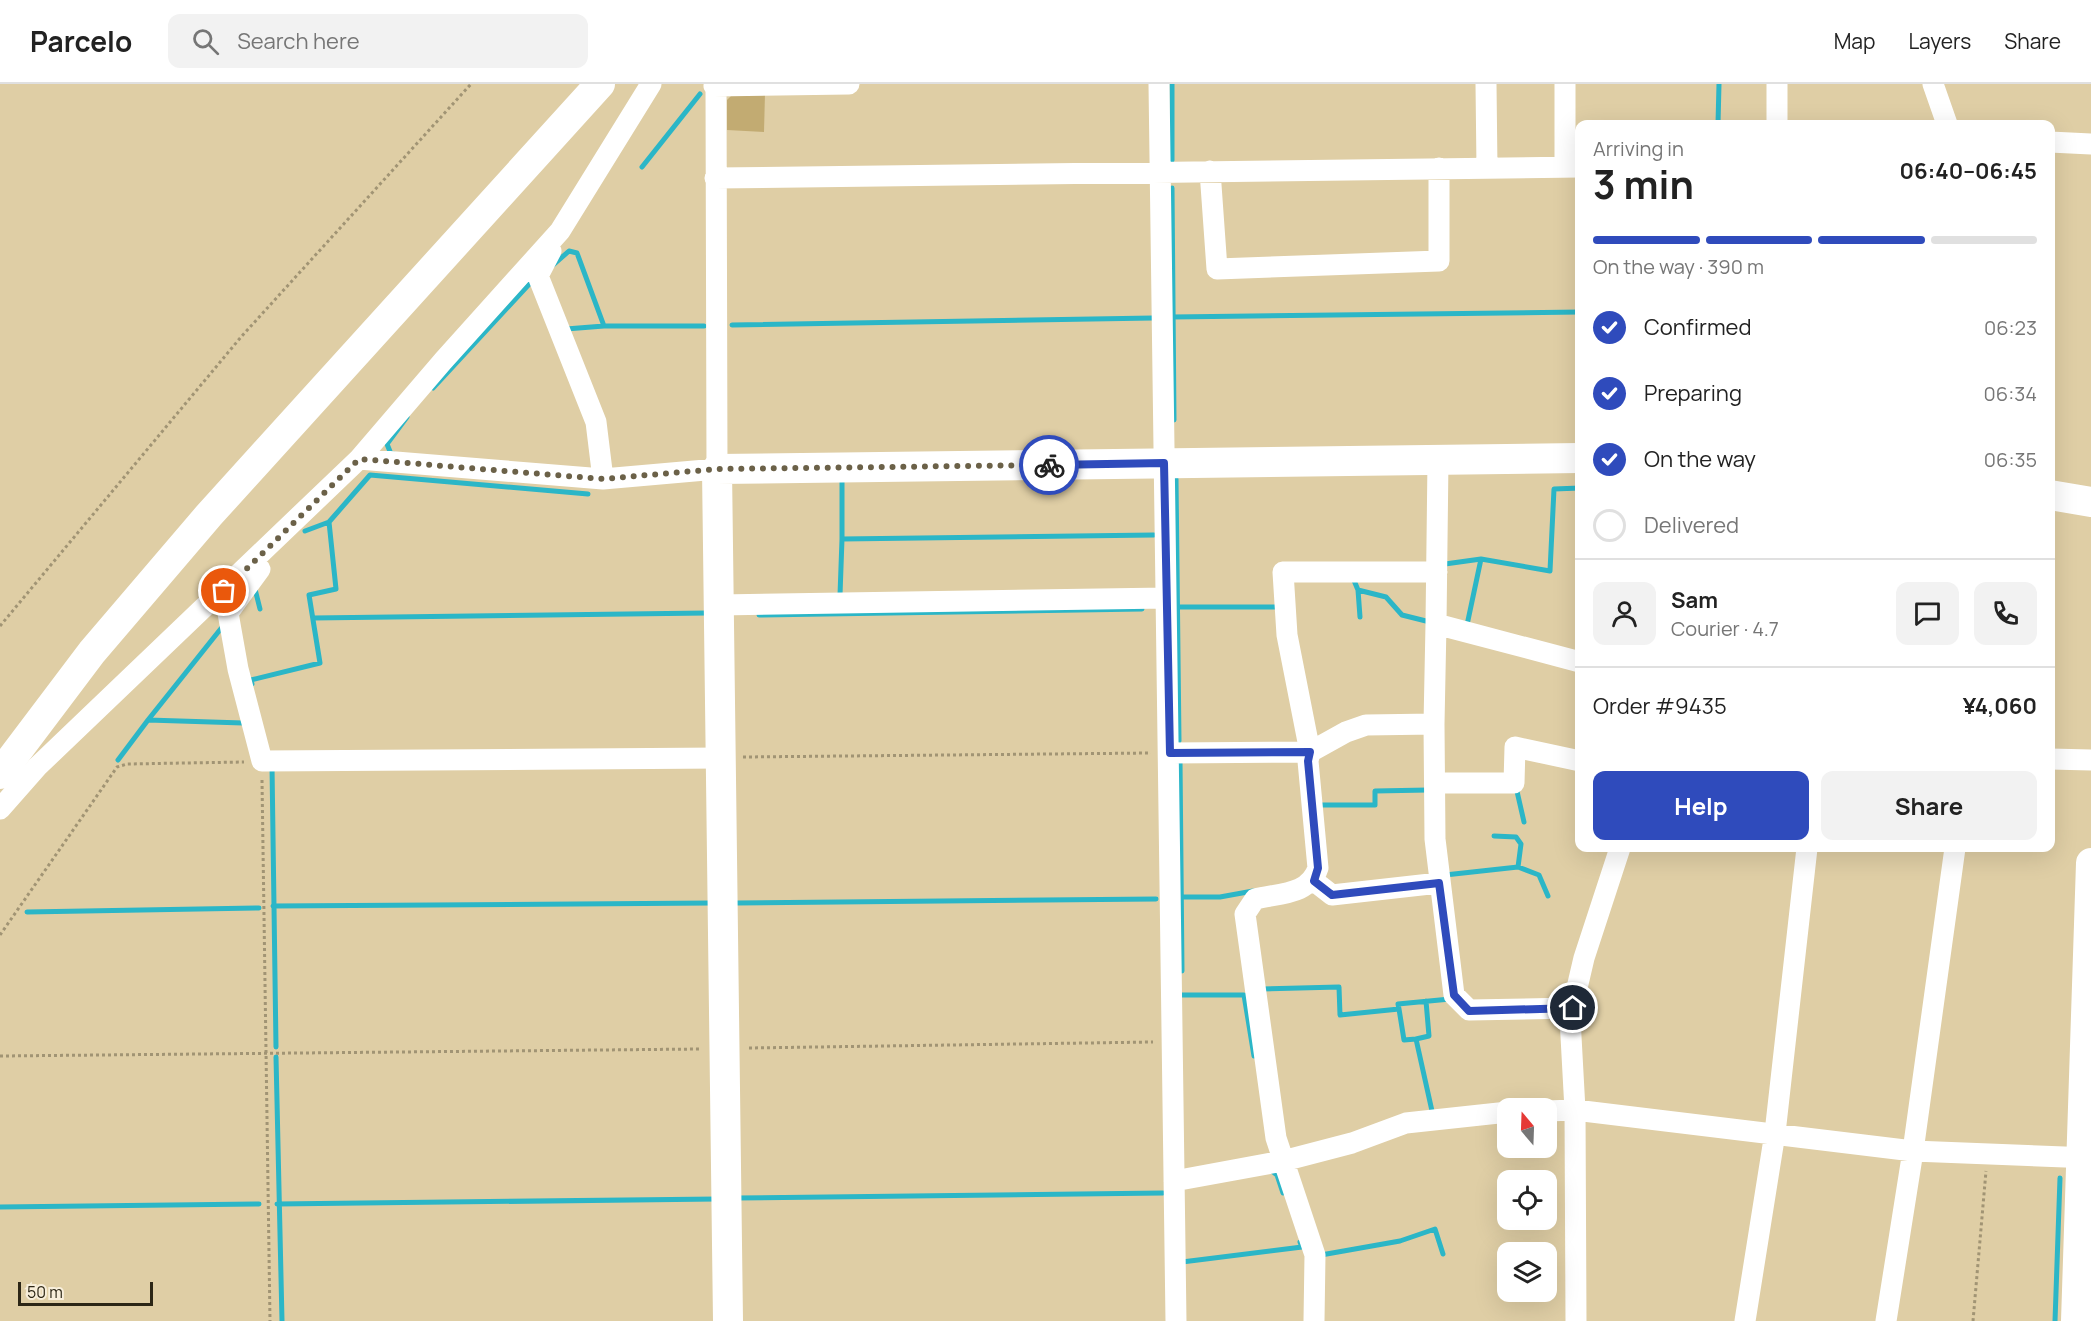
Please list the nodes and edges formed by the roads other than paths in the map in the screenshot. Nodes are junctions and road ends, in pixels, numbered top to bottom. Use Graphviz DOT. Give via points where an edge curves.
graph roads {
  1 [pos="600,84"];
  2 [pos="651,84"];
  3 [pos="849,84"];
  4 [pos="1159,84"];
  5 [pos="1486,84"];
  6 [pos="1564,84"];
  7 [pos="1777,84"];
  8 [pos="1933,84"];
  9 [pos="715,85"];
  10 [pos="1777,120"];
  11 [pos="1946,120"];
  12 [pos="2055,142"];
  13 [pos="2091,144"];
  14 [pos="1572,167"];
  15 [pos="1439,168"];
  16 [pos="1487,168"];
  17 [pos="1210,171"];
  18 [pos="1160,172"];
  19 [pos="715,177"];
  20 [pos="560,231"];
  21 [pos="1575,458"];
  22 [pos="359,459"];
  23 [pos="1438,460"];
  24 [pos="1164,463"];
  25 [pos="717,469"];
  26 [pos="603,479"];
  27 [pos="2055,496"];
  28 [pos="2091,502"];
  29 [pos="288,529"];
  30 [pos="1437,572"];
  31 [pos="1166,598"];
  32 [pos="719,605"];
  33 [pos="1436,624"];
  34 [pos="1575,661"];
  35 [pos="1434,724"];
  36 [pos="1310,752"];
  37 [pos="1170,753"];
  38 [pos="721,758"];
  39 [pos="2055,759"];
  40 [pos="1575,760"];
  41 [pos="2091,760"];
  42 [pos="0,774"];
  43 [pos="1435,783"];
  44 [pos="0,809"];
  45 [pos="1619,852"];
  46 [pos="1807,852"];
  47 [pos="1954,852"];
  48 [pos="2091,863"];
  49 [pos="1314,881"];
  50 [pos="1439,883"];
  51 [pos="2089,959"];
  52 [pos="1573,1008"];
  53 [pos="1575,1110"];
  54 [pos="1557,1111"];
  55 [pos="1497,1113"];
  56 [pos="1775,1133"];
  57 [pos="1913,1151"];
  58 [pos="2086,1158"];
  59 [pos="1283,1161"];
  60 [pos="1174,1181"];
  61 [pos="728,1321"];
  62 [pos="1176,1321"];
  63 [pos="1314,1321"];
  64 [pos="1576,1321"];
  65 [pos="1745,1321"];
  66 [pos="1886,1321"];
  67 [pos="2076,1321"];
  1 -- 42 [label="street" via="209,515 92,652"];
  2 -- 20 [label="street"];
  3 -- 9 [label="street"];
  4 -- 18 [label="street"];
  5 -- 16 [label="street"];
  6 -- 14 [label="street"];
  7 -- 10 [label="street"];
  8 -- 11 [label="street"];
  9 -- 19 [label="street"];
  12 -- 13 [label="street"];
  14 -- 16 [label="street"];
  15 -- 16 [label="street"];
  15 -- 17 [label="street"];
  15 -- 17 [label="street" via="1439,261 1217,269"];
  17 -- 18 [label="street"];
  18 -- 19 [label="street"];
  18 -- 24 [label="street"];
  19 -- 25 [label="street"];
  20 -- 22 [label="street"];
  20 -- 26 [label="street" via="538,276 596,422"];
  21 -- 23 [label="street"];
  22 -- 26 [label="street"];
  22 -- 29 [label="street"];
  23 -- 24 [label="street"];
  23 -- 30 [label="street"];
  24 -- 25 [label="street"];
  24 -- 31 [label="street"];
  25 -- 26 [label="street"];
  25 -- 32 [label="street"];
  27 -- 28 [label="street"];
  29 -- 38 [label="street" via="228,613 262,761"];
  29 -- 44 [label="street" via="37,767"];
  30 -- 33 [label="street"];
  30 -- 36 [label="street" via="1283,572 1287,635"];
  31 -- 32 [label="street"];
  31 -- 37 [label="street"];
  32 -- 38 [label="street"];
  33 -- 34 [label="street"];
  33 -- 35 [label="street"];
  35 -- 36 [label="street" via="1366,725"];
  35 -- 43 [label="street"];
  36 -- 37 [label="street"];
  36 -- 49 [label="street" via="1318,868"];
  37 -- 60 [label="street"];
  38 -- 61 [label="street"];
  39 -- 41 [label="street"];
  40 -- 43 [label="street" via="1515,747 1514,783"];
  43 -- 50 [label="street"];
  45 -- 52 [label="street" via="1584,958"];
  46 -- 56 [label="street"];
  47 -- 57 [label="street"];
  48 -- 51 [label="street"];
  49 -- 50 [label="street" via="1332,895"];
  49 -- 59 [label="street" via="1305,888 1255,899 1245,914 1276,1137"];
  50 -- 52 [label="street" via="1454,995 1469,1011"];
  51 -- 58 [label="street"];
  52 -- 53 [label="street"];
  53 -- 54 [label="street"];
  53 -- 56 [label="street"];
  53 -- 64 [label="street"];
  55 -- 59 [label="street" via="1406,1123 1352,1143"];
  56 -- 57 [label="street"];
  56 -- 65 [label="street"];
  57 -- 58 [label="street"];
  57 -- 66 [label="street"];
  58 -- 67 [label="street"];
  59 -- 60 [label="street"];
  59 -- 63 [label="street" via="1315,1255"];
  60 -- 62 [label="street"];
}
